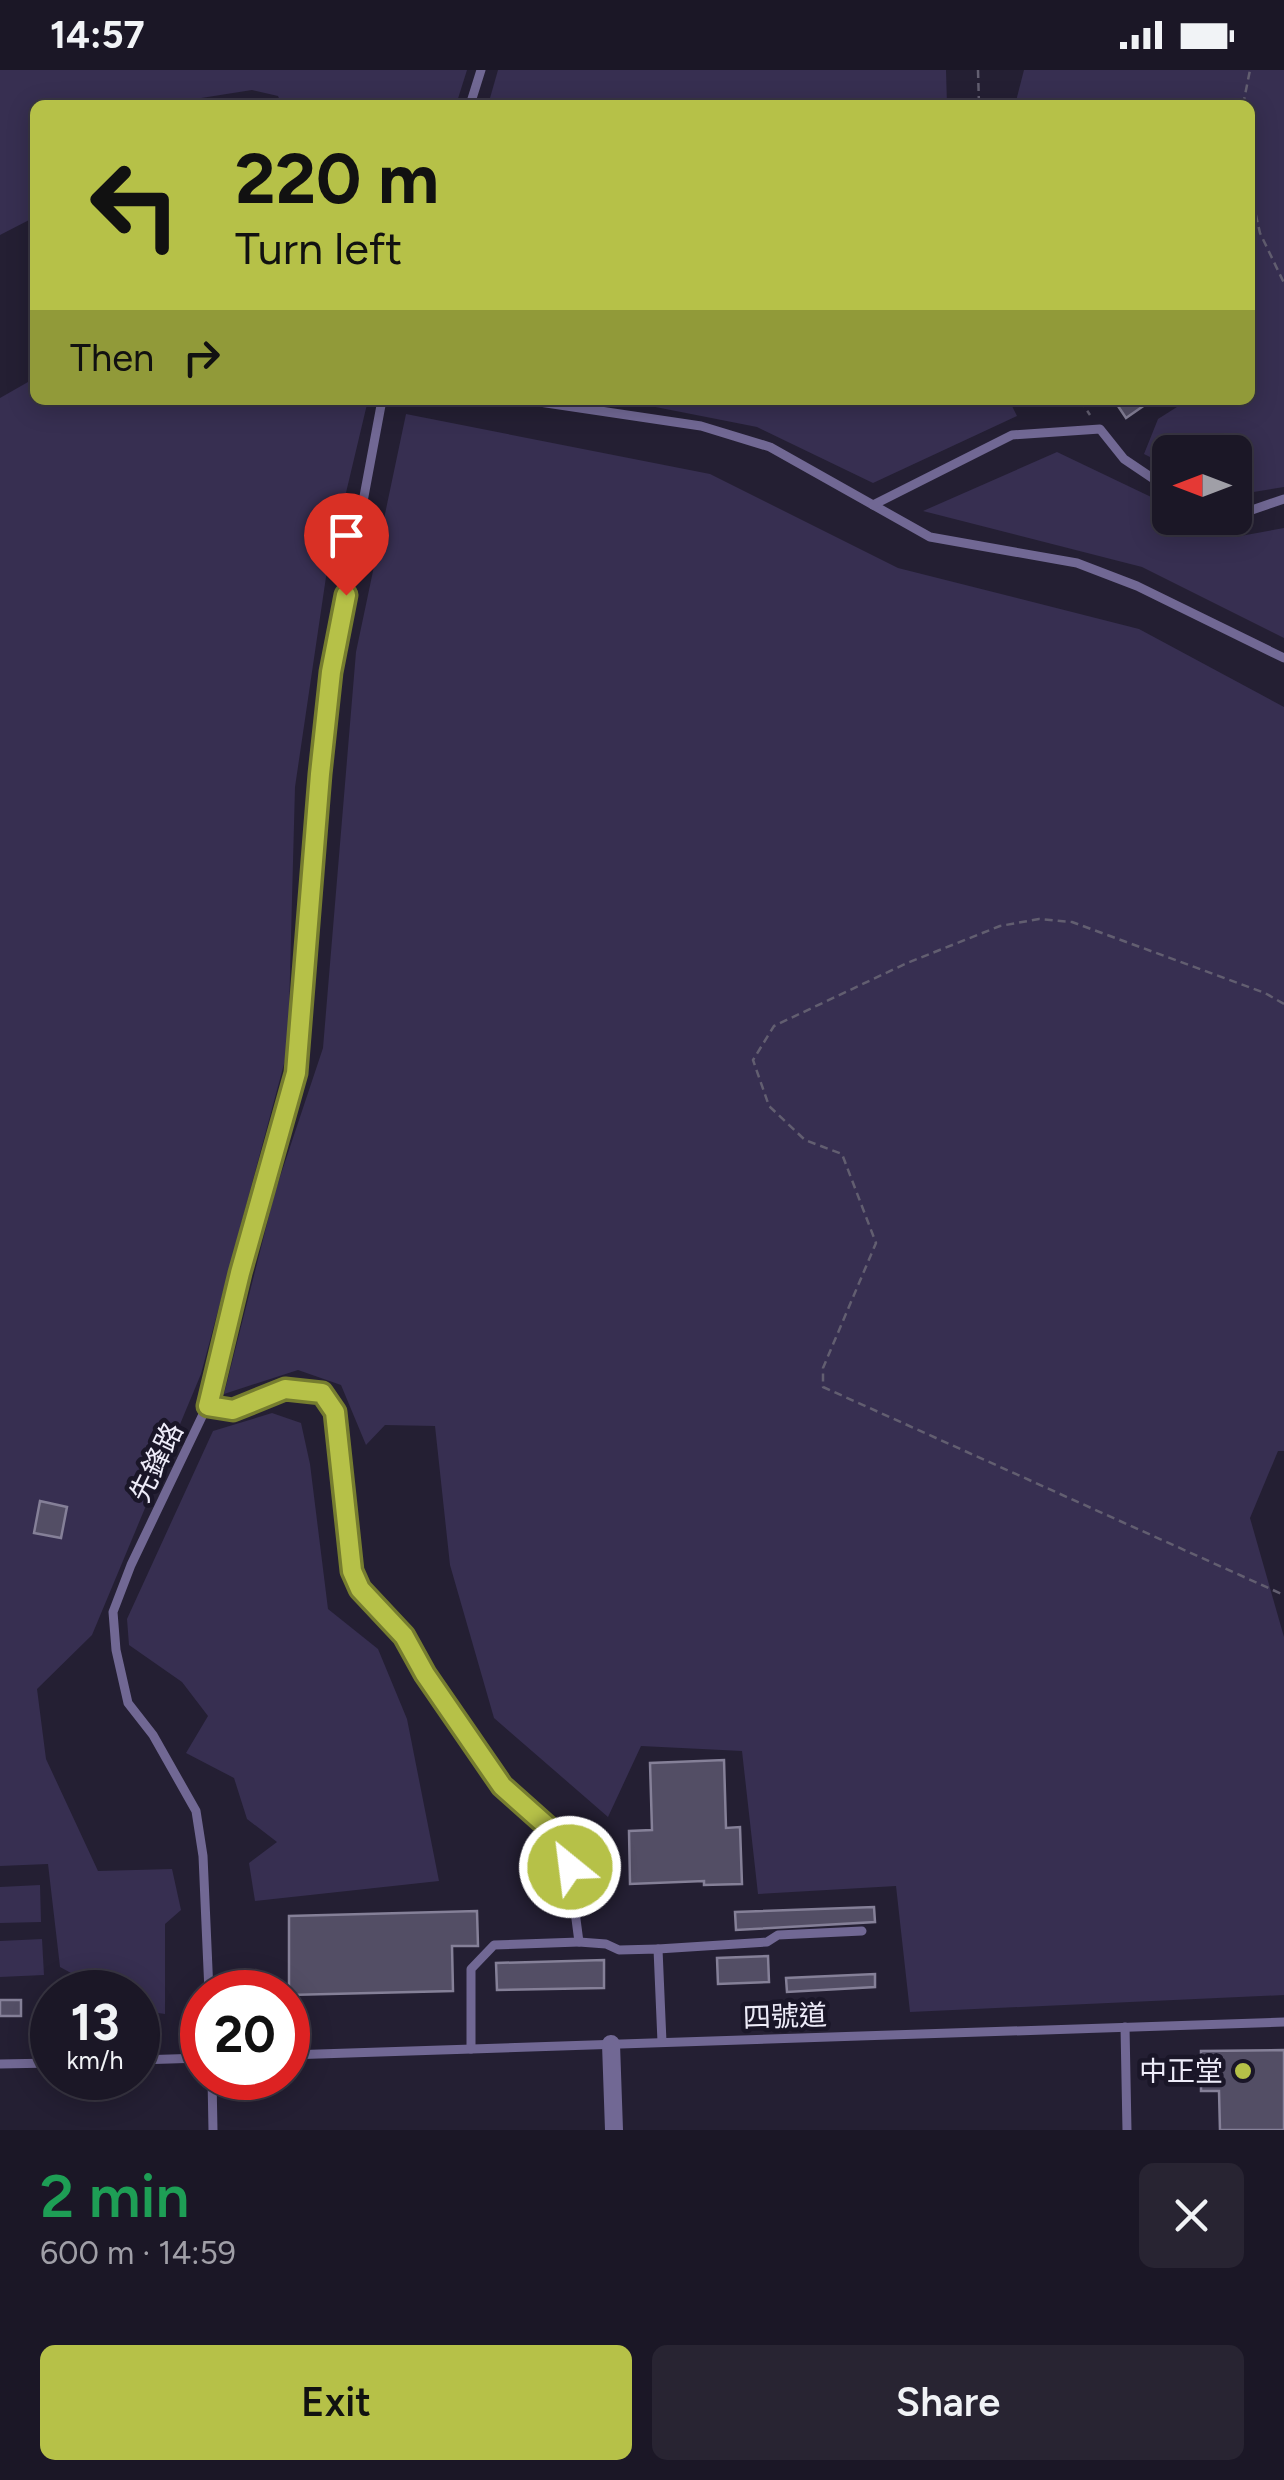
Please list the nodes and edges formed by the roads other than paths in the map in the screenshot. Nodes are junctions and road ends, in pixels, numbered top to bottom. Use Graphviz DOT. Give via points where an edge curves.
graph roads {
  1 [pos="480,70"];
  2 [pos="471,100"];
  3 [pos="381,405"];
  4 [pos="559,405"];
  5 [pos="1152,478"];
  6 [pos="1284,499"];
  7 [pos="874,505"];
  8 [pos="1252,510"];
  9 [pos="1284,658"];
  10 [pos="208,1406"];
  11 [pos="862,1931"];
  12 [pos="579,1942"];
  13 [pos="658,1949"];
  14 [pos="208,1970"];
  15 [pos="1284,2022"];
  16 [pos="1125,2027"];
  17 [pos="662,2042"];
  18 [pos="611,2044"];
  19 [pos="471,2049"];
  20 [pos="310,2054"];
  21 [pos="30,2063"];
  22 [pos="0,2064"];
  23 [pos="212,2100"];
  24 [pos="213,2130"];
  25 [pos="614,2130"];
  26 [pos="1126,2130"];
  1 -- 2 [label="lane"];
  3 -- 10 [label="lane, 先鋒路" via="331,672 296,1073"];
  4 -- 7 [label="lane" via="700,426 770,447"];
  5 -- 7 [label="lane" via="1124,460 1100,429 1012,436"];
  6 -- 8 [label="lane"];
  7 -- 9 [label="lane" via="930,537 1078,563"];
  10 -- 12 [label="lane" via="233,1410 285,1389 322,1393 335,1412 352,1571 360,1589 404,1636 502,1786 566,1843"];
  10 -- 14 [label="lane, 先鋒路" via="113,1612 128,1703 196,1811"];
  11 -- 13 [label="lane"];
  12 -- 13 [label="lane"];
  12 -- 19 [label="lane" via="494,1946 471,1968"];
  13 -- 17 [label="lane"];
  15 -- 16 [label="lane, 四號道"];
  16 -- 17 [label="lane, 四號道"];
  16 -- 26 [label="lane"];
  17 -- 18 [label="lane, 四號道"];
  18 -- 19 [label="lane, 四號道"];
  18 -- 25 [label="street"];
  19 -- 20 [label="lane, 四號道"];
  21 -- 22 [label="lane"];
  23 -- 24 [label="lane"];
}
